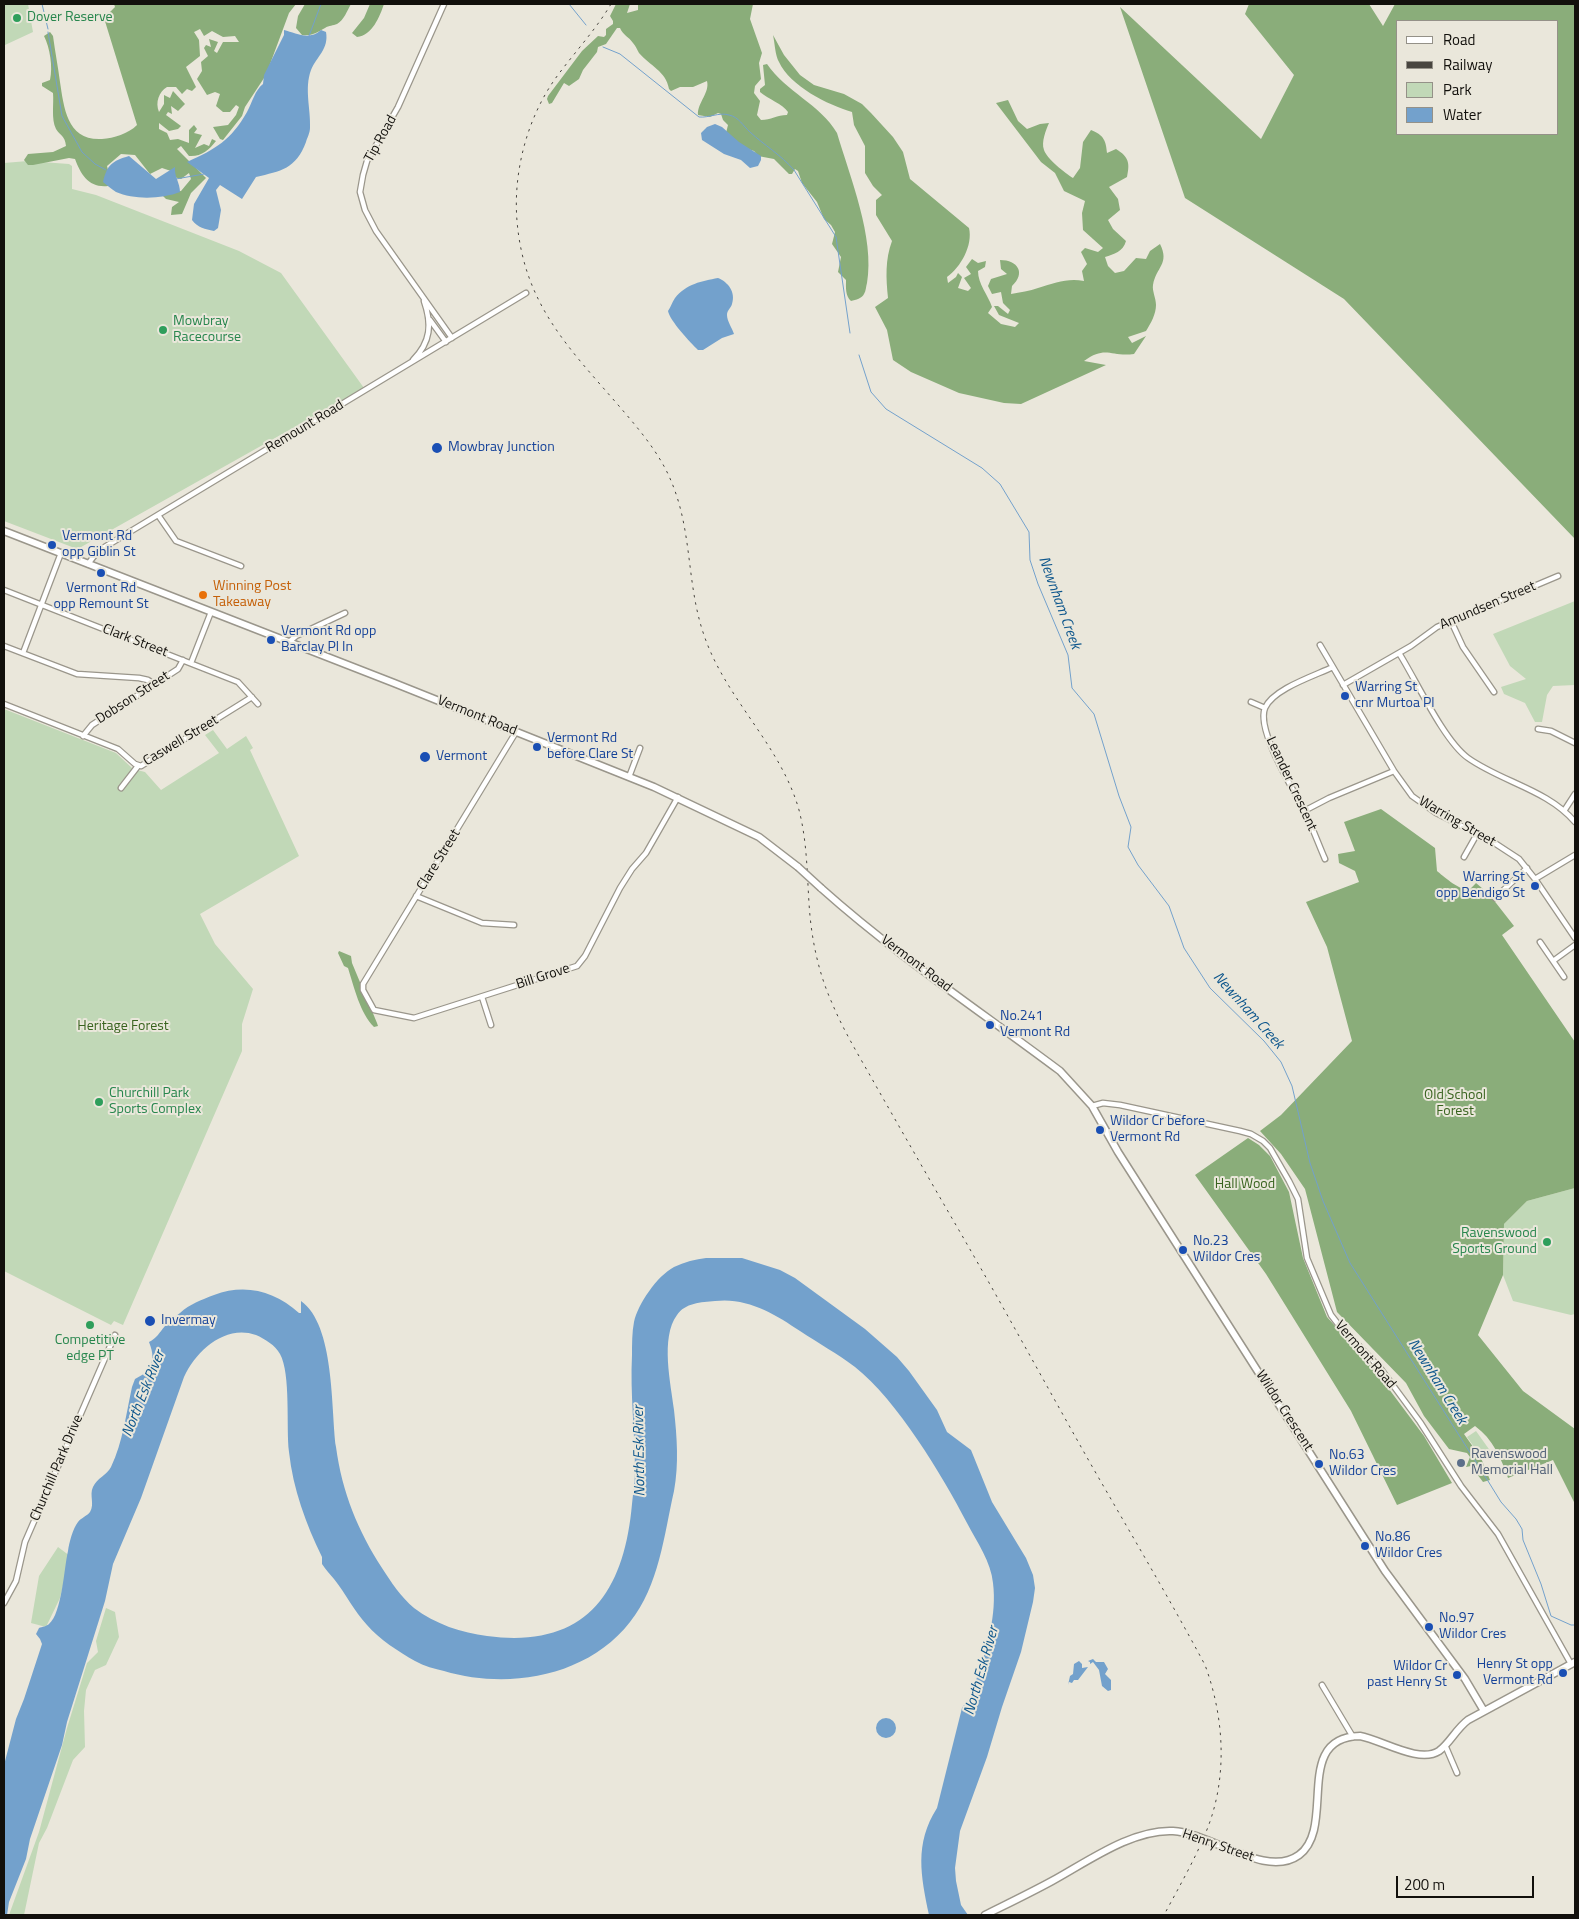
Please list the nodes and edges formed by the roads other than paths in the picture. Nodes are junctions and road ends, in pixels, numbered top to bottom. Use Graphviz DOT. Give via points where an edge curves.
graph roads {
  1 [pos="444,4"];
  2 [pos="526,293"];
  3 [pos="421,295"];
  4 [pos="438,317"];
  5 [pos="430,321"];
  6 [pos="452,338"];
  7 [pos="446,342"];
  8 [pos="408,365"];
  9 [pos="158,515"];
  10 [pos="4,531"];
  11 [pos="62,553"];
  12 [pos="88,564"];
  13 [pos="241,566"];
  14 [pos="1558,576"];
  15 [pos="4,590"];
  16 [pos="42,605"];
  17 [pos="211,612"];
  18 [pos="345,613"];
  19 [pos="1451,621"];
  20 [pos="289,642"];
  21 [pos="1320,645"];
  22 [pos="4,646"];
  23 [pos="23,653"];
  24 [pos="1399,653"];
  25 [pos="183,660"];
  26 [pos="191,663"];
  27 [pos="1333,667"];
  28 [pos="154,684"];
  29 [pos="1344,685"];
  30 [pos="1494,692"];
  31 [pos="252,697"];
  32 [pos="1252,702"];
  33 [pos="4,704"];
  34 [pos="258,704"];
  35 [pos="1265,708"];
  36 [pos="1538,729"];
  37 [pos="516,732"];
  38 [pos="83,736"];
  39 [pos="1575,743"];
  40 [pos="640,748"];
  41 [pos="138,766"];
  42 [pos="1394,771"];
  43 [pos="629,777"];
  44 [pos="121,788"];
  45 [pos="1575,794"];
  46 [pos="678,798"];
  47 [pos="1304,811"];
  48 [pos="1564,811"];
  49 [pos="1575,822"];
  50 [pos="1477,834"];
  51 [pos="1575,855"];
  52 [pos="1464,857"];
  53 [pos="1325,859"];
  54 [pos="1527,868"];
  55 [pos="1535,879"];
  56 [pos="416,896"];
  57 [pos="1495,898"];
  58 [pos="514,924"];
  59 [pos="1575,938"];
  60 [pos="1540,942"];
  61 [pos="1575,945"];
  62 [pos="1553,961"];
  63 [pos="1564,977"];
  64 [pos="362,987"];
  65 [pos="482,997"];
  66 [pos="491,1025"];
  67 [pos="1092,1106"];
  68 [pos="116,1335"];
  69 [pos="4,1603"];
  70 [pos="1573,1663"];
  71 [pos="1322,1686"];
  72 [pos="1484,1711"];
  73 [pos="1353,1737"];
  74 [pos="1446,1745"];
  75 [pos="1457,1773"];
  76 [pos="985,1915"];
  1 -- 3 [label="street, Tip Road" via="398,107 367,161 361,184 362,200 369,218"];
  2 -- 6 [label="street, Remount Road"];
  3 -- 4 [label="street, Tip Road"];
  3 -- 5 [label="street, Tip Road"];
  4 -- 5 [label="street"];
  4 -- 6 [label="street, Tip Road"];
  5 -- 7 [label="street, Tip Road"];
  5 -- 8 [label="street" via="425,343"];
  6 -- 7 [label="street, Remount Road"];
  7 -- 8 [label="street, Remount Road"];
  8 -- 9 [label="street, Remount Road"];
  9 -- 12 [label="street, Remount Road" via="98,551"];
  9 -- 13 [label="street" via="176,541"];
  10 -- 11 [label="street, Vermont Road"];
  11 -- 12 [label="street, Vermont Road"];
  11 -- 16 [label="street"];
  12 -- 17 [label="street, Vermont Road"];
  14 -- 19 [label="street, Amundsen Street"];
  15 -- 16 [label="street, Clark Street"];
  16 -- 23 [label="street"];
  16 -- 25 [label="street, Clark Street"];
  17 -- 20 [label="street, Vermont Road"];
  17 -- 26 [label="street"];
  18 -- 20 [label="street"];
  19 -- 24 [label="street, Amundsen Street"];
  19 -- 30 [label="street" via="1471,659"];
  20 -- 37 [label="street, Vermont Road"];
  21 -- 27 [label="street, Warring Street"];
  22 -- 23 [label="street"];
  23 -- 28 [label="street" via="76,674 139,678"];
  24 -- 29 [label="street, Amundsen Street"];
  24 -- 48 [label="street" via="1458,749 1480,765"];
  25 -- 26 [label="street, Clark Street"];
  25 -- 28 [label="street, Dobson Street" via="178,669"];
  26 -- 31 [label="street, Clark Street" via="238,682"];
  27 -- 29 [label="street, Warring Street"];
  27 -- 35 [label="street" via="1281,691"];
  28 -- 38 [label="street, Dobson Street" via="92,724"];
  29 -- 42 [label="street, Warring Street"];
  31 -- 34 [label="street, Clark Street"];
  31 -- 41 [label="street, Caswell Street"];
  32 -- 35 [label="street"];
  33 -- 38 [label="street, Caswell Street"];
  35 -- 47 [label="street, Leander Crescent" via="1263,722 1268,738"];
  36 -- 39 [label="street" via="1551,731"];
  37 -- 43 [label="street, Vermont Road"];
  37 -- 56 [label="street, Clare Street"];
  38 -- 41 [label="street, Caswell Street" via="121,751"];
  40 -- 43 [label="street"];
  41 -- 44 [label="street"];
  42 -- 47 [label="street"];
  42 -- 50 [label="street, Warring Street" via="1412,796 1423,805"];
  43 -- 46 [label="street, Vermont Road"];
  45 -- 48 [label="street"];
  46 -- 65 [label="street, Bill Grove" via="646,853 626,877 582,962 570,969"];
  46 -- 67 [label="street, Vermont Road, bridge" via="759,837 878,936 1060,1072"];
  47 -- 53 [label="street, Leander Crescent"];
  48 -- 49 [label="street"];
  50 -- 52 [label="street"];
  50 -- 54 [label="street, Warring Street" via="1509,851"];
  51 -- 55 [label="street"];
  54 -- 55 [label="street, Warring Street"];
  54 -- 57 [label="street"];
  55 -- 59 [label="street, Warring Street"];
  56 -- 58 [label="street" via="482,923"];
  56 -- 64 [label="street, Clare Street"];
  60 -- 62 [label="street"];
  61 -- 62 [label="street"];
  62 -- 63 [label="street"];
  64 -- 65 [label="street, Bill Grove" via="374,1010 409,1018"];
  65 -- 66 [label="street"];
  67 -- 70 [label="street, Vermont Road" via="1106,1103 1240,1131 1258,1138 1270,1148 1298,1200 1307,1258 1331,1315 1381,1370 1420,1422 1460,1486 1498,1534"];
  67 -- 72 [label="street, Wildor Crescent" via="1118,1152 1385,1571 1465,1679"];
  68 -- 69 [label="street, Churchill Park Drive" via="24,1546 16,1581"];
  70 -- 72 [label="street"];
  71 -- 73 [label="street"];
  72 -- 74 [label="street" via="1460,1726"];
  73 -- 74 [label="street" via="1370,1738 1422,1755 1433,1754"];
  73 -- 76 [label="street, Henry Street" via="1334,1746 1322,1761 1312,1837 1305,1849 1293,1858 1264,1861 1190,1834 1172,1831 1151,1833 1118,1845"];
  74 -- 75 [label="street"];
}
